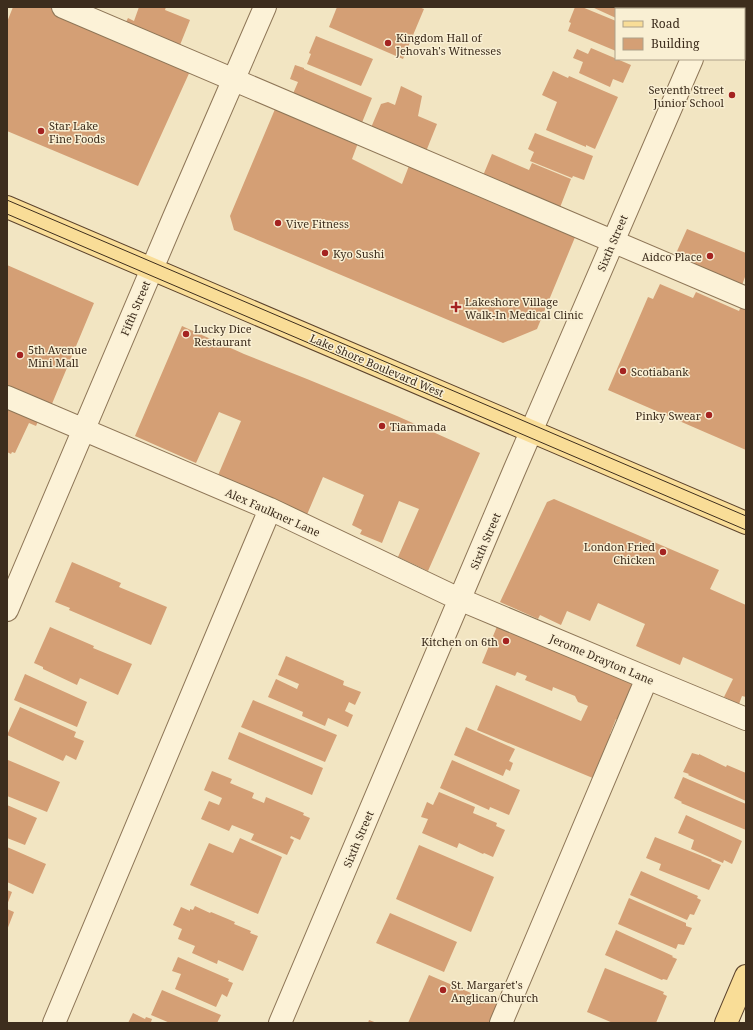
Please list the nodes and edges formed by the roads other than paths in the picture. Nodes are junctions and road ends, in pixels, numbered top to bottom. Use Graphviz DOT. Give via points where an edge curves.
graph roads {
  1 [pos="64,7"];
  2 [pos="265,7"];
  3 [pos="692,60"];
  4 [pos="234,80"];
  5 [pos="7,207"];
  6 [pos="613,240"];
  7 [pos="152,270"];
  8 [pos="746,298"];
  9 [pos="7,397"];
  10 [pos="84,430"];
  11 [pos="532,431"];
  12 [pos="270,509"];
  13 [pos="746,523"];
  14 [pos="459,599"];
  15 [pos="7,610"];
  16 [pos="647,678"];
  17 [pos="746,718"];
  18 [pos="746,976"];
  19 [pos="54,1023"];
  20 [pos="280,1023"];
  21 [pos="501,1023"];
  22 [pos="726,1023"];
  1 -- 4 [label="street"];
  2 -- 4 [label="street, Fifth Street"];
  3 -- 6 [label="street, Sixth Street"];
  4 -- 6 [label="street"];
  4 -- 7 [label="street, Fifth Street"];
  5 -- 7 [label="main road, Lake Shore Boulevard West"];
  6 -- 8 [label="street"];
  6 -- 11 [label="street, Sixth Street"];
  7 -- 10 [label="street, Fifth Street"];
  7 -- 11 [label="main road, Lake Shore Boulevard West"];
  9 -- 10 [label="street, Alex Faulkner Lane"];
  10 -- 12 [label="street, Alex Faulkner Lane"];
  10 -- 15 [label="street, Fifth Street"];
  11 -- 13 [label="main road, Lake Shore Boulevard West"];
  11 -- 14 [label="street, Sixth Street"];
  12 -- 14 [label="street, Alex Faulkner Lane"];
  12 -- 19 [label="street"];
  14 -- 16 [label="street, Jerome Drayton Lane"];
  14 -- 20 [label="street, Sixth Street"];
  16 -- 17 [label="street, Jerome Drayton Lane"];
  16 -- 21 [label="street"];
  18 -- 22 [label="main road"];
}
